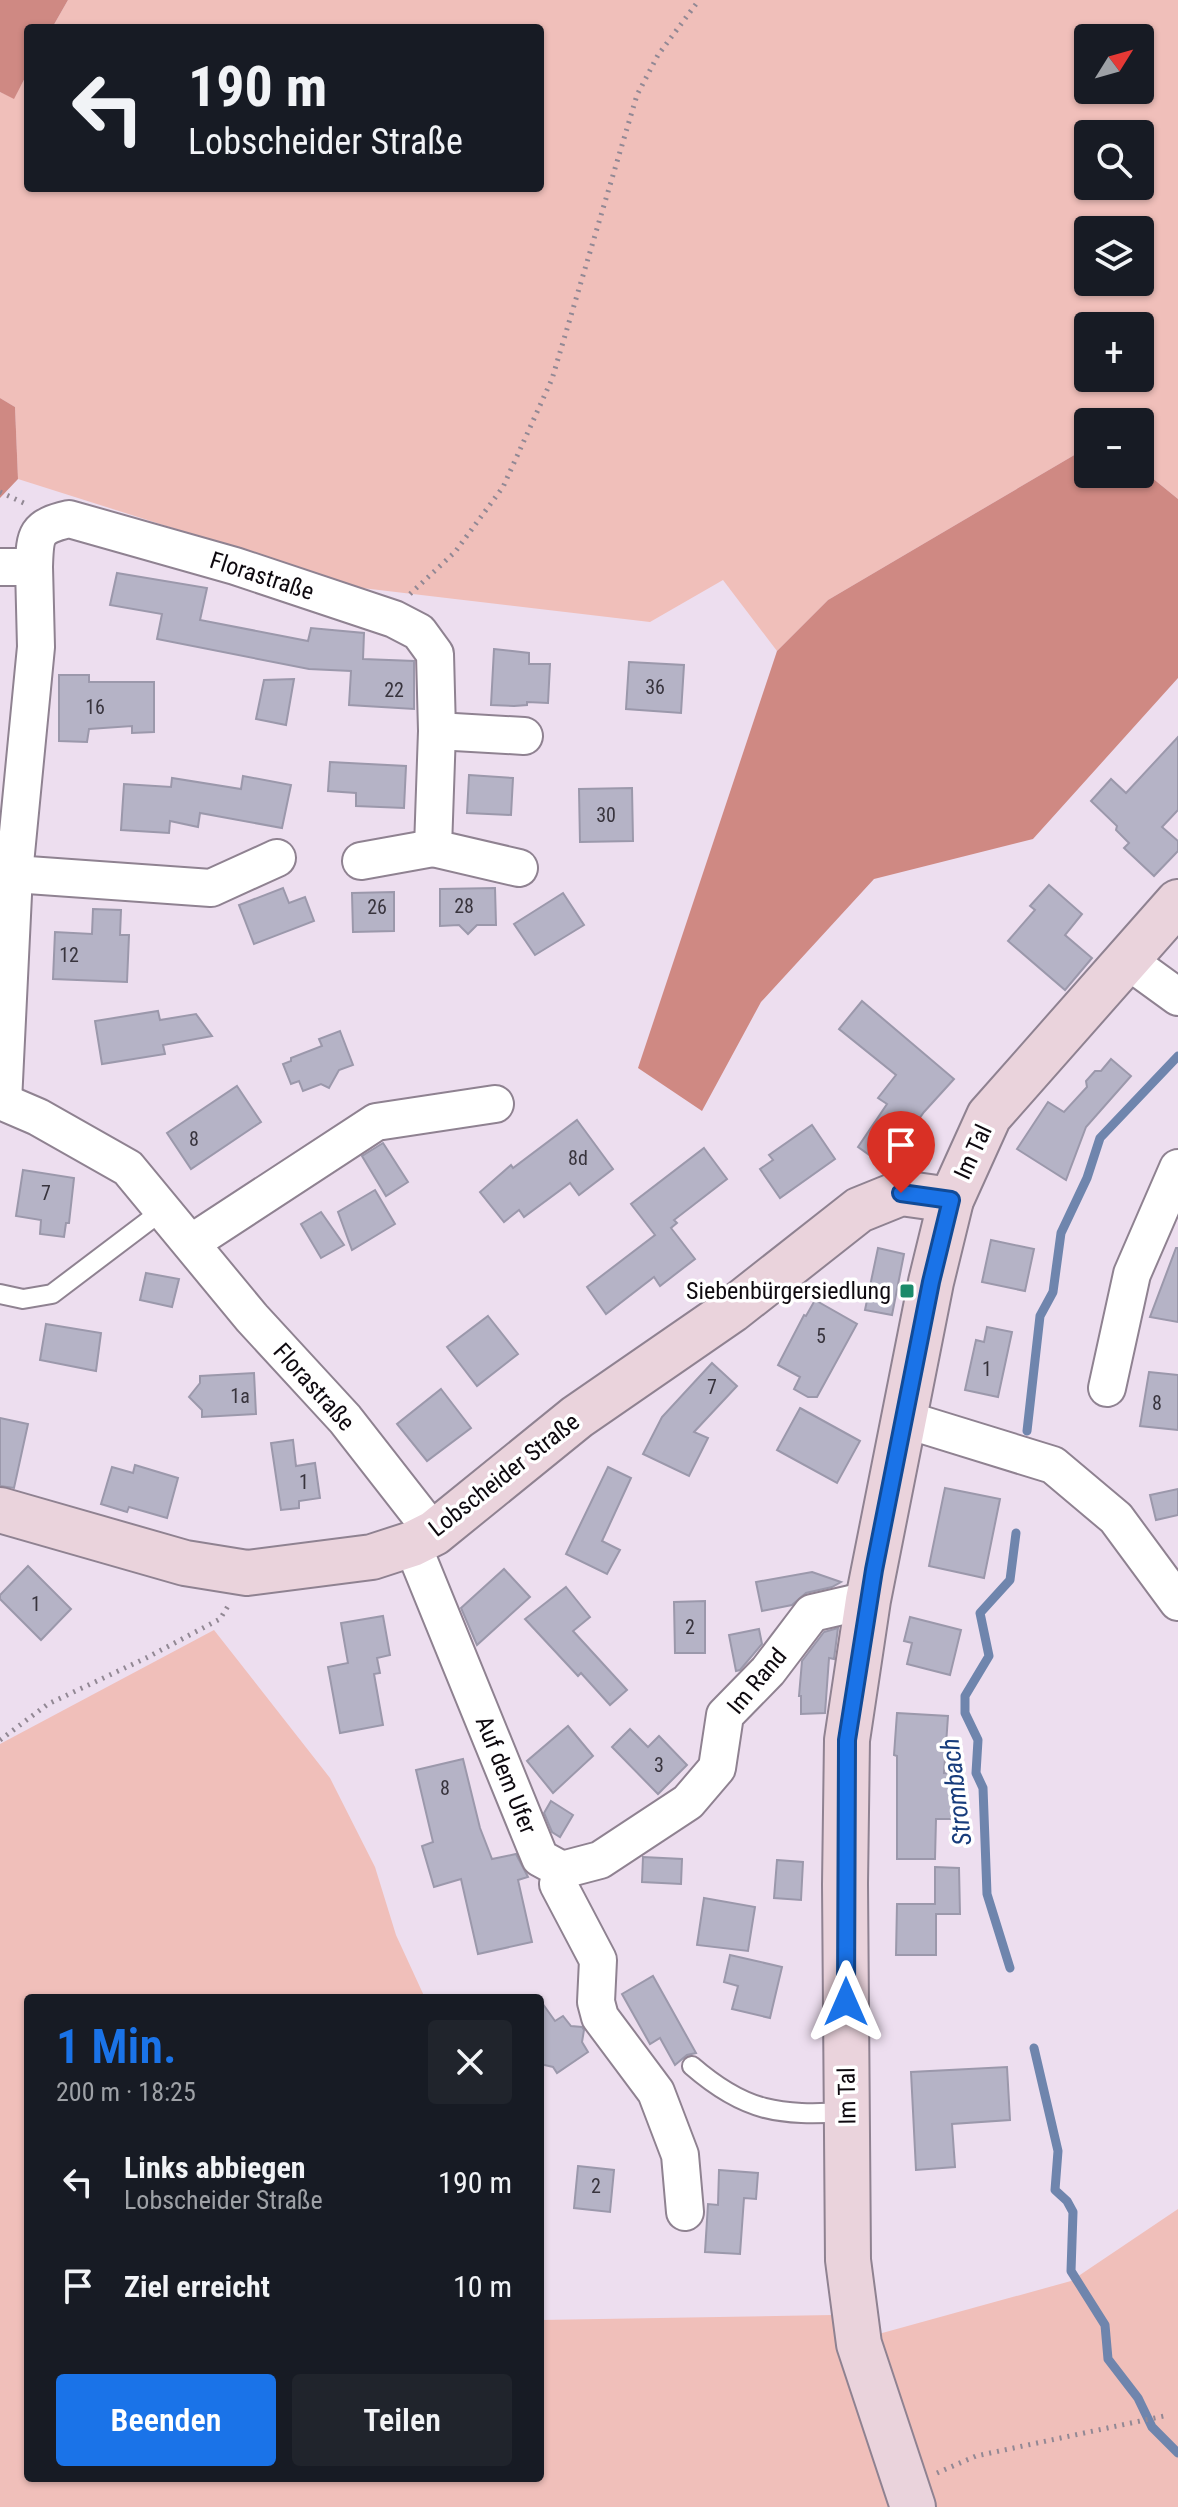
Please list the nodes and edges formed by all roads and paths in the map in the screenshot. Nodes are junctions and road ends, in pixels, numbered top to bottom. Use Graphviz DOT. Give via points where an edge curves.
graph roads {
  1 [pos="699,0"];
  2 [pos="17,567"];
  3 [pos="394,619"];
  4 [pos="437,731"];
  5 [pos="524,736"];
  6 [pos="433,848"];
  7 [pos="277,858"];
  8 [pos="361,861"];
  9 [pos="519,868"];
  10 [pos="7,872"];
  11 [pos="1178,902"];
  12 [pos="1127,960"];
  13 [pos="1178,997"];
  14 [pos="1,1102"];
  15 [pos="495,1104"];
  16 [pos="1178,1168"];
  17 [pos="951,1200"];
  18 [pos="163,1210"];
  19 [pos="191,1243"];
  20 [pos="0,1294"];
  21 [pos="1107,1388"];
  22 [pos="904,1419"];
  23 [pos="0,1510"];
  24 [pos="423,1538"];
  25 [pos="247,1573"];
  26 [pos="868,1600"];
  27 [pos="1178,1602"];
  28 [pos="0,1740"];
  29 [pos="562,1870"];
  30 [pos="692,2066"];
  31 [pos="847,2112"];
  32 [pos="685,2212"];
  33 [pos="1164,2416"];
  34 [pos="910,2496"];
  1 -- 3 [label="path" via="658,55 637,95 552,379 503,487 455,552 406,599"];
  2 -- 3 [label="street, Florastraße" via="46,525 69,519"];
  2 -- 10 [label="street, Florastraße" via="36,647"];
  3 -- 4 [label="street, Florastraße" via="419,632 435,654"];
  4 -- 5 [label="street"];
  4 -- 6 [label="street, Florastraße"];
  6 -- 8 [label="street"];
  6 -- 9 [label="street"];
  7 -- 10 [label="street" via="211,888"];
  10 -- 14 [label="street, Florastraße"];
  11 -- 12 [label="main road, Im Tal"];
  12 -- 13 [label="street"];
  12 -- 17 [label="main road, Im Tal" via="989,1116"];
  14 -- 18 [label="street, Florastraße" via="128,1168"];
  15 -- 19 [label="street" via="376,1122"];
  16 -- 21 [label="street" via="1132,1274"];
  17 -- 22 [label="main road, Im Tal"];
  17 -- 24 [label="main road, Lobscheider Straße" via="901,1193 859,1210 732,1310 577,1417"];
  18 -- 19 [label="street, Florastraße"];
  18 -- 20 [label="lane" via="52,1294 23,1299"];
  19 -- 24 [label="street, Florastraße" via="345,1419"];
  22 -- 26 [label="main road, Im Tal"];
  22 -- 27 [label="street" via="1053,1465 1116,1518"];
  23 -- 25 [label="main road, Lobscheider Straße" via="185,1563"];
  24 -- 25 [label="main road, Lobscheider Straße" via="372,1557"];
  24 -- 29 [label="street, Auf dem Ufer" via="540,1858"];
  25 -- 28 [label="path" via="220,1619 48,1704"];
  26 -- 29 [label="street, Im Rand" via="812,1613 768,1671 725,1715 717,1768 688,1802 600,1860"];
  26 -- 31 [label="main road, Im Tal" via="847,1740"];
  29 -- 32 [label="street" via="558,1884 598,1960 600,2017 656,2092 680,2155"];
  30 -- 31 [label="lane" via="731,2095 764,2110"];
  31 -- 34 [label="main road, Im Tal" via="848,2260 859,2344"];
  33 -- 34 [label="path" via="976,2456"];
}
